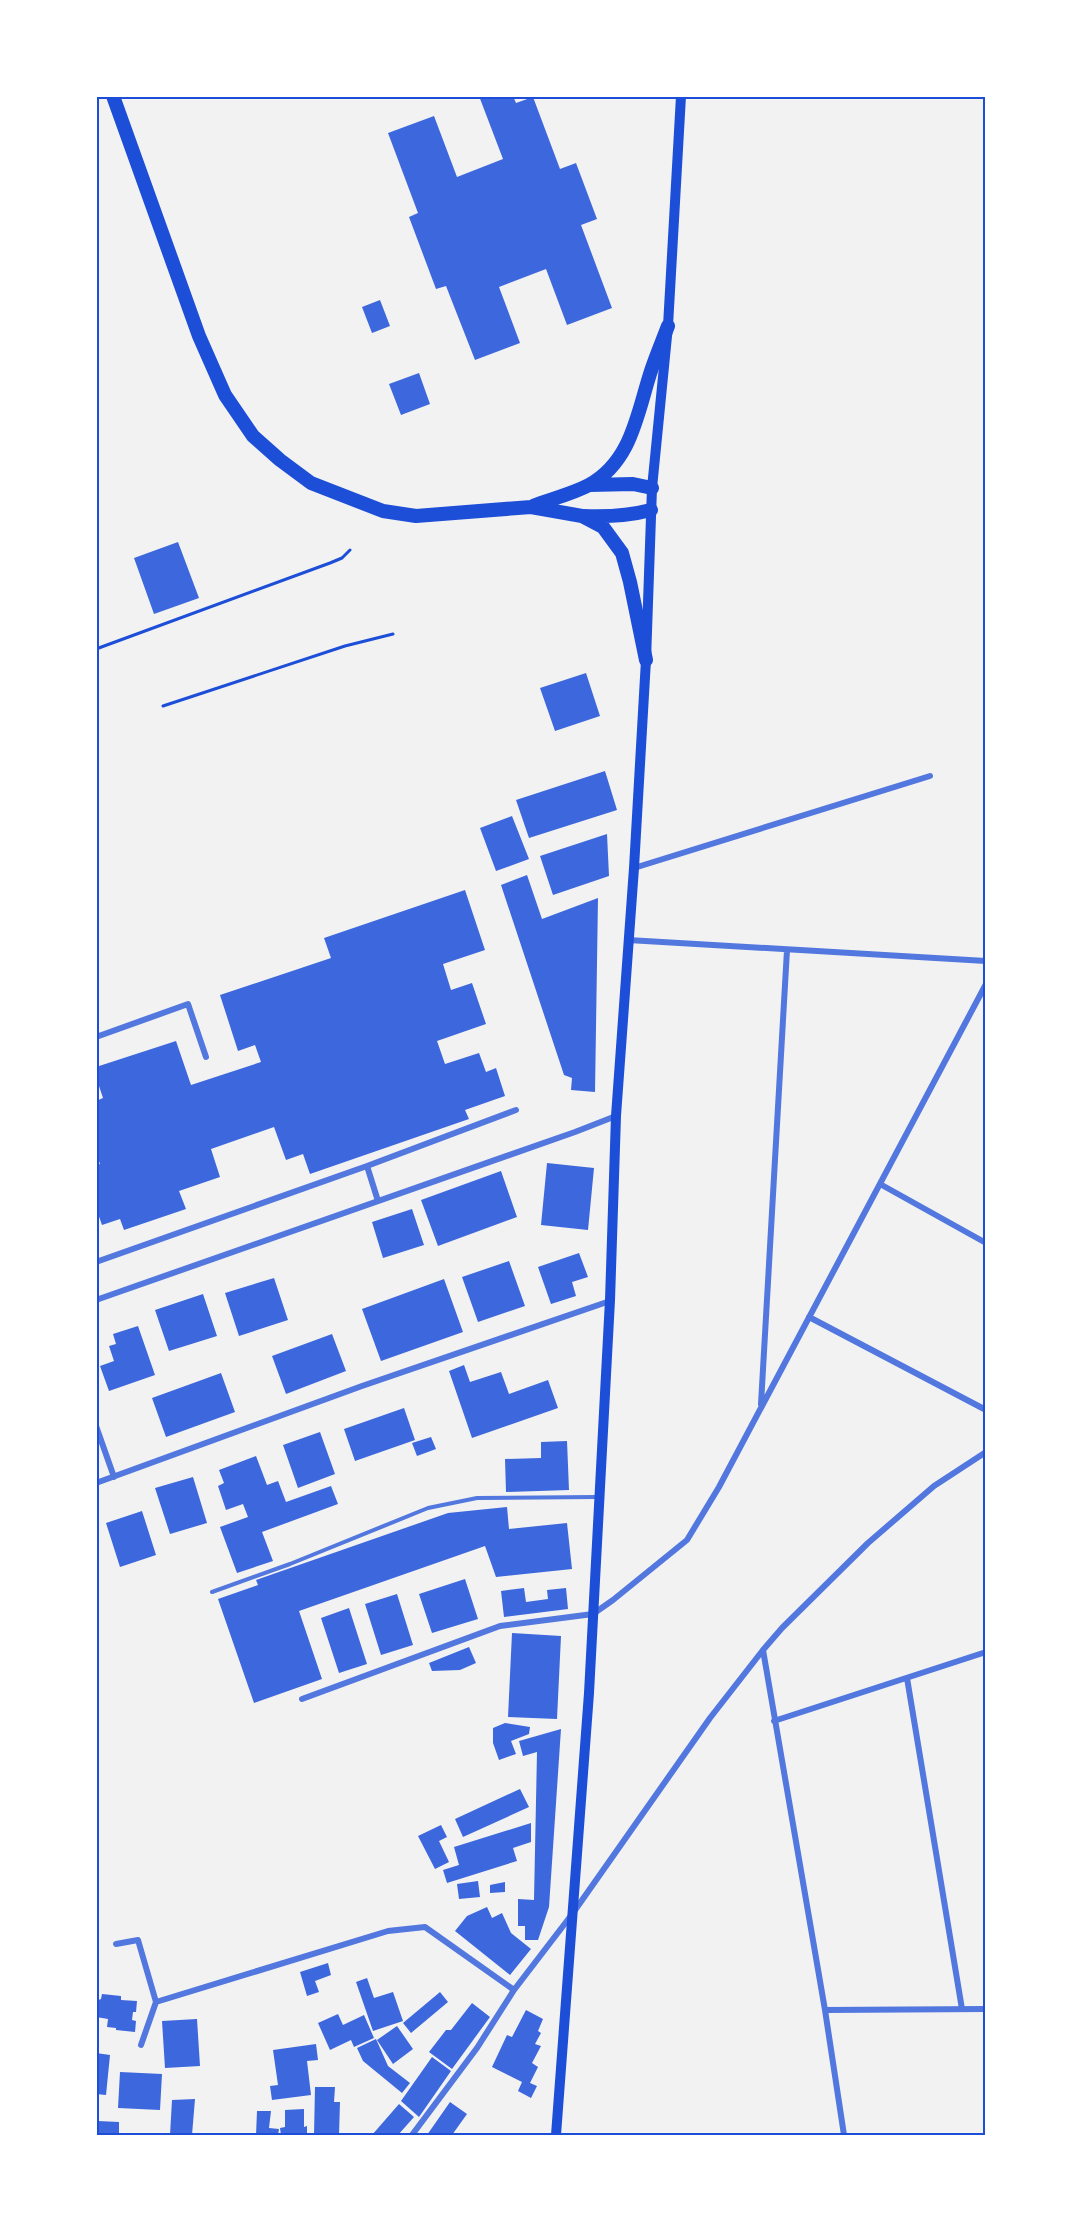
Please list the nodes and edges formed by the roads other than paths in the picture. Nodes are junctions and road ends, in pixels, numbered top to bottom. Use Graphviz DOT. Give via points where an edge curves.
graph roads {
  1 [pos="113,96"];
  2 [pos="681,96"];
  3 [pos="668,326"];
  4 [pos="590,485"];
  5 [pos="652,488"];
  6 [pos="531,507"];
  7 [pos="651,510"];
  8 [pos="582,516"];
  9 [pos="646,660"];
  10 [pos="930,776"];
  11 [pos="634,868"];
  12 [pos="628,940"];
  13 [pos="787,950"];
  14 [pos="986,961"];
  15 [pos="986,984"];
  16 [pos="96,1037"];
  17 [pos="206,1057"];
  18 [pos="516,1110"];
  19 [pos="616,1116"];
  20 [pos="367,1166"];
  21 [pos="880,1184"];
  22 [pos="378,1201"];
  23 [pos="986,1243"];
  24 [pos="96,1262"];
  25 [pos="96,1300"];
  26 [pos="610,1300"];
  27 [pos="809,1317"];
  28 [pos="761,1407"];
  29 [pos="986,1410"];
  30 [pos="96,1426"];
  31 [pos="986,1452"];
  32 [pos="114,1477"];
  33 [pos="96,1483"];
  34 [pos="600,1497"];
  35 [pos="212,1592"];
  36 [pos="593,1614"];
  37 [pos="763,1650"];
  38 [pos="986,1652"];
  39 [pos="906,1678"];
  40 [pos="302,1699"];
  41 [pos="774,1721"];
  42 [pos="573,1913"];
  43 [pos="116,1944"];
  44 [pos="514,1990"];
  45 [pos="156,2002"];
  46 [pos="962,2009"];
  47 [pos="986,2009"];
  48 [pos="825,2010"];
  49 [pos="141,2045"];
  50 [pos="412,2135"];
  51 [pos="556,2135"];
  52 [pos="844,2135"];
  1 -- 6 [label="highway" via="199,336 225,394 253,436 311,483 383,511 417,516"];
  2 -- 3 [label="main road"];
  3 -- 4 [label="highway" via="636,426 621,456"];
  3 -- 5 [label="main road"];
  4 -- 5 [label="highway" via="633,484"];
  4 -- 6 [label="highway"];
  5 -- 7 [label="main road"];
  6 -- 8 [label="highway"];
  7 -- 8 [label="highway" via="612,517"];
  7 -- 9 [label="main road"];
  8 -- 9 [label="highway" via="603,527 622,553"];
  9 -- 11 [label="main road"];
  10 -- 11 [label="street"];
  11 -- 12 [label="main road"];
  12 -- 13 [label="street"];
  12 -- 19 [label="main road"];
  13 -- 14 [label="street"];
  13 -- 28 [label="street"];
  15 -- 21 [label="street"];
  16 -- 17 [label="street" via="188,1004"];
  18 -- 20 [label="street"];
  19 -- 22 [label="street"];
  19 -- 26 [label="main road"];
  20 -- 22 [label="street"];
  20 -- 24 [label="street"];
  21 -- 23 [label="street"];
  21 -- 27 [label="street"];
  22 -- 25 [label="street"];
  26 -- 32 [label="street"];
  26 -- 34 [label="main road"];
  27 -- 28 [label="street"];
  27 -- 29 [label="street"];
  28 -- 36 [label="street" via="687,1540"];
  30 -- 32 [label="street"];
  31 -- 37 [label="street" via="934,1486 868,1543"];
  32 -- 33 [label="street"];
  34 -- 35 [label="lane" via="477,1498 428,1508"];
  34 -- 36 [label="main road"];
  36 -- 40 [label="street" via="500,1626"];
  36 -- 42 [label="main road"];
  37 -- 41 [label="street"];
  37 -- 42 [label="street" via="710,1718"];
  38 -- 39 [label="street"];
  39 -- 41 [label="street"];
  39 -- 46 [label="street"];
  41 -- 48 [label="street"];
  42 -- 44 [label="street"];
  42 -- 51 [label="main road"];
  43 -- 45 [label="street" via="138,1940"];
  44 -- 45 [label="street" via="425,1927 388,1930"];
  44 -- 50 [label="street" via="477,2048"];
  45 -- 49 [label="street"];
  46 -- 47 [label="street"];
  46 -- 48 [label="street"];
  48 -- 52 [label="street"];
}
